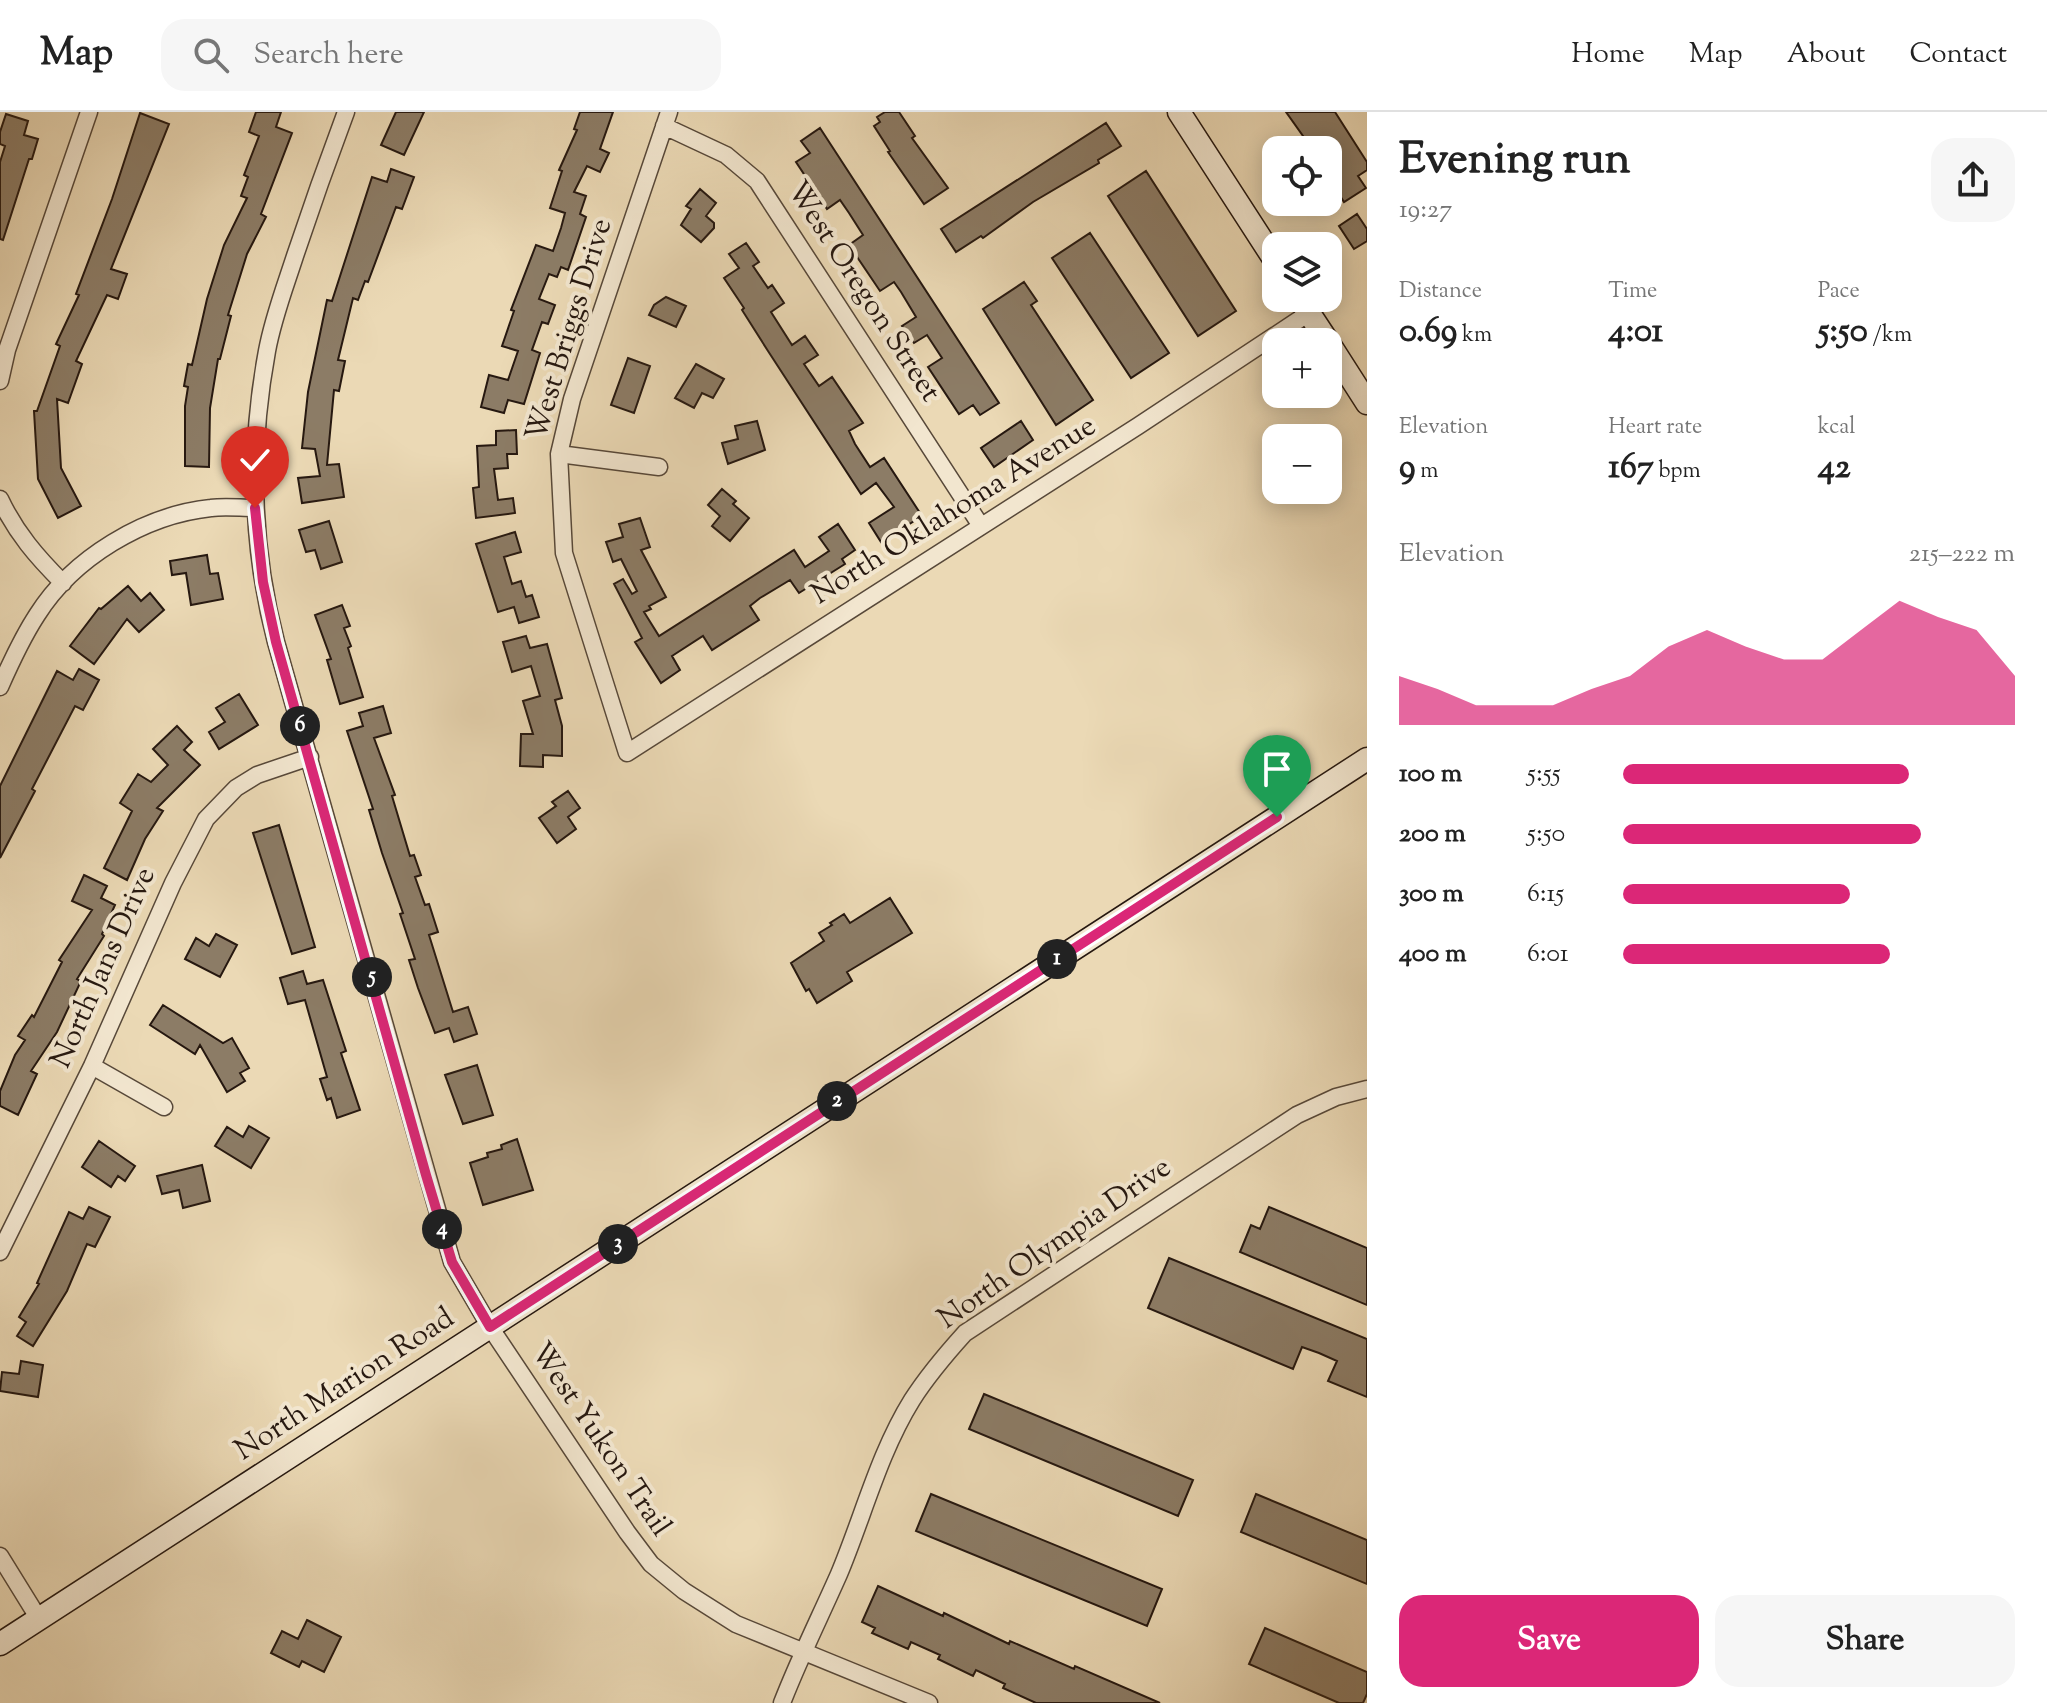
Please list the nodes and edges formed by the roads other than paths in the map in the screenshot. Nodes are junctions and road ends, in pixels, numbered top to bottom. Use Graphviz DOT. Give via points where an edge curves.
graph roads {
  1 [pos="89,112"];
  2 [pos="346,112"];
  3 [pos="1179,112"];
  4 [pos="666,119"];
  5 [pos="1262,240"];
  6 [pos="1296,312"];
  7 [pos="1342,364"];
  8 [pos="0,381"];
  9 [pos="1367,403"];
  10 [pos="559,454"];
  11 [pos="659,467"];
  12 [pos="0,499"];
  13 [pos="255,508"];
  14 [pos="981,526"];
  15 [pos="63,583"];
  16 [pos="0,687"];
  17 [pos="627,753"];
  18 [pos="310,757"];
  19 [pos="1367,759"];
  20 [pos="92,1066"];
  21 [pos="1367,1089"];
  22 [pos="164,1107"];
  23 [pos="0,1252"];
  24 [pos="490,1327"];
  25 [pos="0,1556"];
  26 [pos="39,1619"];
  27 [pos="0,1644"];
  28 [pos="803,1651"];
  29 [pos="782,1703"];
  30 [pos="929,1703"];
  1 -- 8 [label="street"];
  2 -- 13 [label="street, West Yukon Trail" via="267,350 256,434"];
  3 -- 5 [label="main road"];
  4 -- 10 [label="street, West Briggs Drive" via="572,399"];
  4 -- 14 [label="street, West Oregon Street" via="726,155 757,181"];
  6 -- 14 [label="street, North Oklahoma Avenue" via="1201,386"];
  7 -- 9 [label="main road"];
  10 -- 11 [label="street"];
  10 -- 17 [label="street, West Briggs Drive" via="564,553"];
  12 -- 15 [label="street" via="29,549"];
  13 -- 15 [label="street" via="187,512 144,526 114,542"];
  13 -- 18 [label="street, West Yukon Trail" via="268,613"];
  14 -- 17 [label="street, North Oklahoma Avenue"];
  15 -- 16 [label="street" via="38,613"];
  18 -- 20 [label="street, North Jans Drive" via="257,775 206,819"];
  18 -- 24 [label="street, West Yukon Trail" via="444,1238"];
  19 -- 24 [label="main road, North Marion Road"];
  20 -- 22 [label="street"];
  20 -- 23 [label="street, North Jans Drive"];
  21 -- 28 [label="street, North Olympia Drive" via="1297,1115 965,1333 911,1401"];
  24 -- 26 [label="main road, North Marion Road"];
  24 -- 28 [label="street, West Yukon Trail" via="651,1564 736,1624"];
  25 -- 26 [label="street"];
  26 -- 27 [label="main road, North Marion Road"];
  28 -- 29 [label="street, North Olympia Drive"];
  28 -- 30 [label="street, West Yukon Trail"];
}
